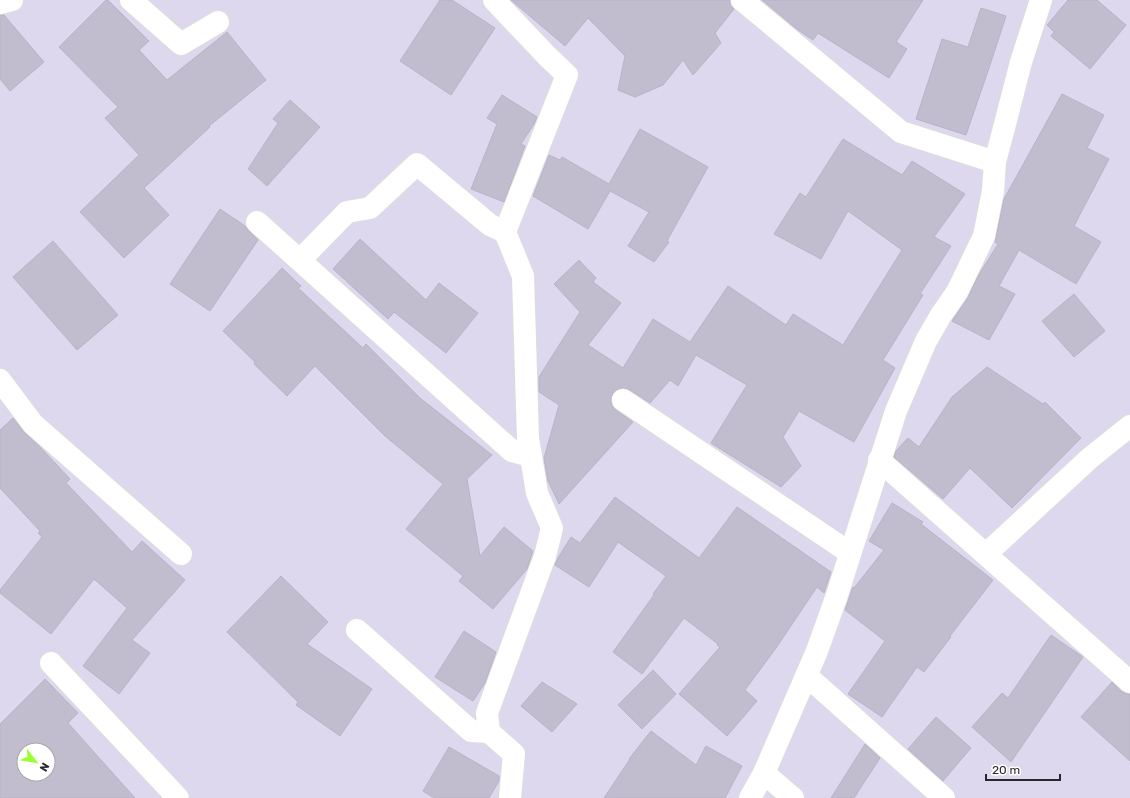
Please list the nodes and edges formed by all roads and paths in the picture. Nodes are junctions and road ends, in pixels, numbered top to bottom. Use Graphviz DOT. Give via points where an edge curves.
graph roads {
  1 [pos="12,0"];
  2 [pos="131,0"];
  3 [pos="494,0"];
  4 [pos="742,0"];
  5 [pos="1041,0"];
  6 [pos="0,3"];
  7 [pos="218,22"];
  8 [pos="995,162"];
  9 [pos="257,222"];
  10 [pos="505,232"];
  11 [pos="300,260"];
  12 [pos="0,380"];
  13 [pos="623,400"];
  14 [pos="1130,426"];
  15 [pos="531,456"];
  16 [pos="879,460"];
  17 [pos="850,553"];
  18 [pos="181,554"];
  19 [pos="986,554"];
  20 [pos="357,630"];
  21 [pos="52,663"];
  22 [pos="807,676"];
  23 [pos="1130,682"];
  24 [pos="489,732"];
  25 [pos="764,772"];
  26 [pos="178,798"];
  27 [pos="510,798"];
  28 [pos="750,798"];
  29 [pos="793,798"];
  30 [pos="944,798"];
  1 -- 6 [label="street"];
  2 -- 7 [label="street" via="180,44"];
  3 -- 10 [label="street" via="567,75"];
  4 -- 8 [label="street" via="901,132"];
  5 -- 8 [label="street" via="1021,62"];
  8 -- 16 [label="street" via="994,191 984,236 957,292 926,341 896,411"];
  9 -- 11 [label="street"];
  10 -- 11 [label="street" via="490,225 417,164 370,208 347,212"];
  10 -- 15 [label="street" via="523,276 528,438"];
  11 -- 15 [label="street" via="512,451"];
  12 -- 18 [label="street" via="33,424"];
  13 -- 17 [label="street"];
  14 -- 19 [label="street" via="1090,458"];
  15 -- 24 [label="street" via="537,493 552,528 545,556 487,714"];
  16 -- 17 [label="street"];
  16 -- 19 [label="street"];
  17 -- 22 [label="street"];
  19 -- 23 [label="street"];
  20 -- 24 [label="street" via="471,731"];
  21 -- 26 [label="street"];
  22 -- 25 [label="street"];
  22 -- 30 [label="street"];
  24 -- 27 [label="street" via="514,754"];
  25 -- 28 [label="street"];
  25 -- 29 [label="street"];
}
